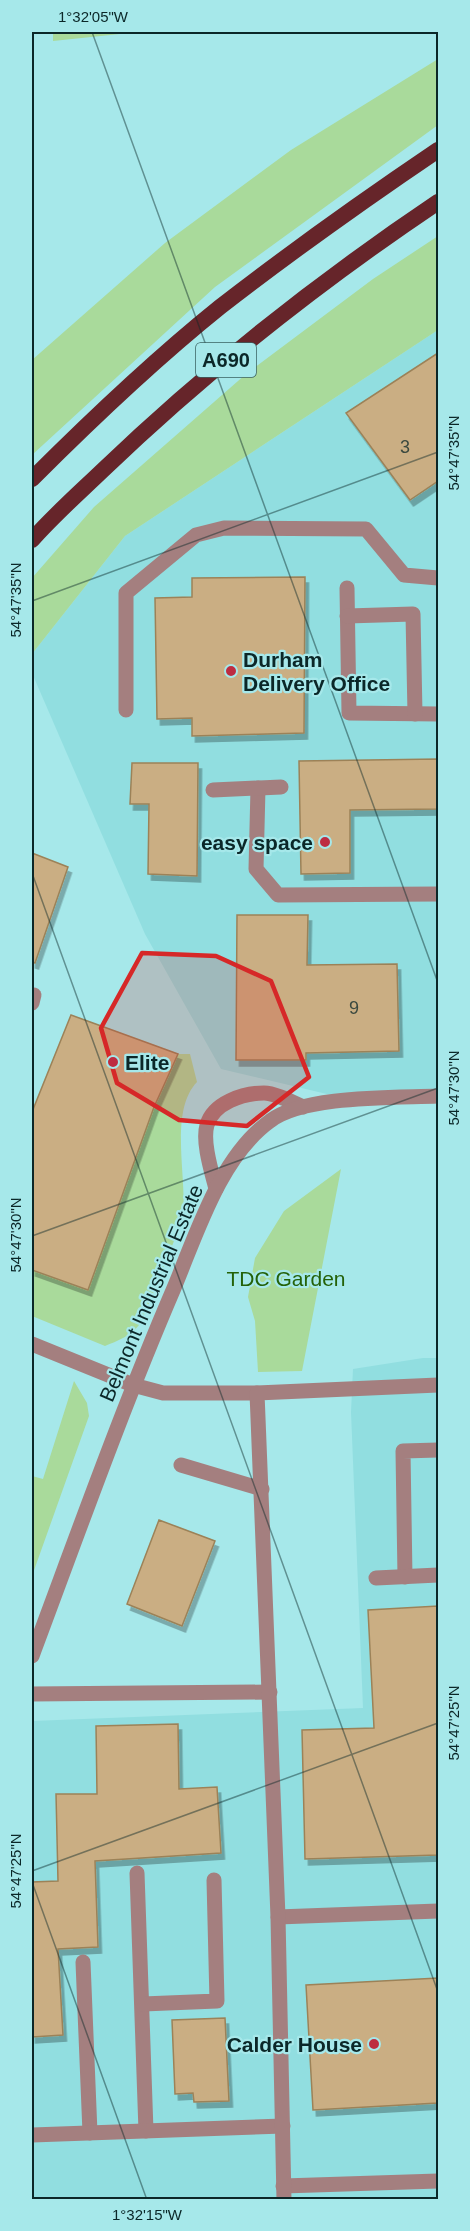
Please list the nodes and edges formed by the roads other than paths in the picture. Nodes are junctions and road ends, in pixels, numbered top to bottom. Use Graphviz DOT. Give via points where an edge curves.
graph roads {
  1 [pos="438,150"];
  2 [pos="438,202"];
  3 [pos="32,479"];
  4 [pos="32,540"];
  5 [pos="438,578"];
  6 [pos="347,588"];
  7 [pos="347,616"];
  8 [pos="126,710"];
  9 [pos="415,714"];
  10 [pos="438,714"];
  11 [pos="281,787"];
  12 [pos="258,788"];
  13 [pos="213,790"];
  14 [pos="438,894"];
  15 [pos="438,1096"];
  16 [pos="303,1107"];
  17 [pos="216,1190"];
  18 [pos="32,1344"];
  19 [pos="133,1384"];
  20 [pos="438,1385"];
  21 [pos="257,1393"];
  22 [pos="438,1450"];
  23 [pos="181,1465"];
  24 [pos="262,1489"];
  25 [pos="438,1575"];
  26 [pos="405,1577"];
  27 [pos="376,1578"];
  28 [pos="32,1656"];
  29 [pos="270,1692"];
  30 [pos="32,1694"];
  31 [pos="137,1873"];
  32 [pos="214,1880"];
  33 [pos="438,1911"];
  34 [pos="278,1917"];
  35 [pos="83,1962"];
  36 [pos="143,2004"];
  37 [pos="283,2127"];
  38 [pos="146,2131"];
  39 [pos="90,2133"];
  40 [pos="32,2135"];
  41 [pos="438,2181"];
  42 [pos="283,2193"];
  1 -- 3 [label="highway, A690" via="332,222 219,308 111,401"];
  2 -- 4 [label="highway, A690" via="359,255 247,342 142,432"];
  5 -- 8 [label="street" via="404,575 366,529 224,528 196,535 126,593"];
  6 -- 7 [label="street"];
  7 -- 9 [label="street" via="349,714"];
  7 -- 9 [label="street" via="413,614"];
  9 -- 10 [label="street"];
  11 -- 12 [label="street"];
  12 -- 13 [label="street"];
  12 -- 14 [label="street" via="255,869 278,895"];
  15 -- 16 [label="street, Belmont Industrial Estate"];
  16 -- 17 [label="street, Belmont Industrial Estate" via="271,1119 248,1139"];
  16 -- 17 [label="street" via="266,1092 222,1104 207,1125 208,1159"];
  17 -- 19 [label="street, Belmont Industrial Estate"];
  18 -- 19 [label="street"];
  19 -- 21 [label="street" via="163,1393"];
  19 -- 28 [label="street, Belmont Industrial Estate"];
  20 -- 21 [label="street"];
  21 -- 24 [label="street"];
  22 -- 26 [label="street" via="403,1451"];
  23 -- 24 [label="street"];
  24 -- 29 [label="street"];
  25 -- 26 [label="street"];
  26 -- 27 [label="street"];
  29 -- 30 [label="street"];
  29 -- 34 [label="street"];
  31 -- 36 [label="street"];
  32 -- 36 [label="street" via="217,2001"];
  33 -- 34 [label="street"];
  34 -- 37 [label="street"];
  35 -- 39 [label="street"];
  36 -- 38 [label="street"];
  37 -- 38 [label="street"];
  37 -- 42 [label="street"];
  38 -- 39 [label="street"];
  39 -- 40 [label="street"];
  41 -- 42 [label="street"];
}
